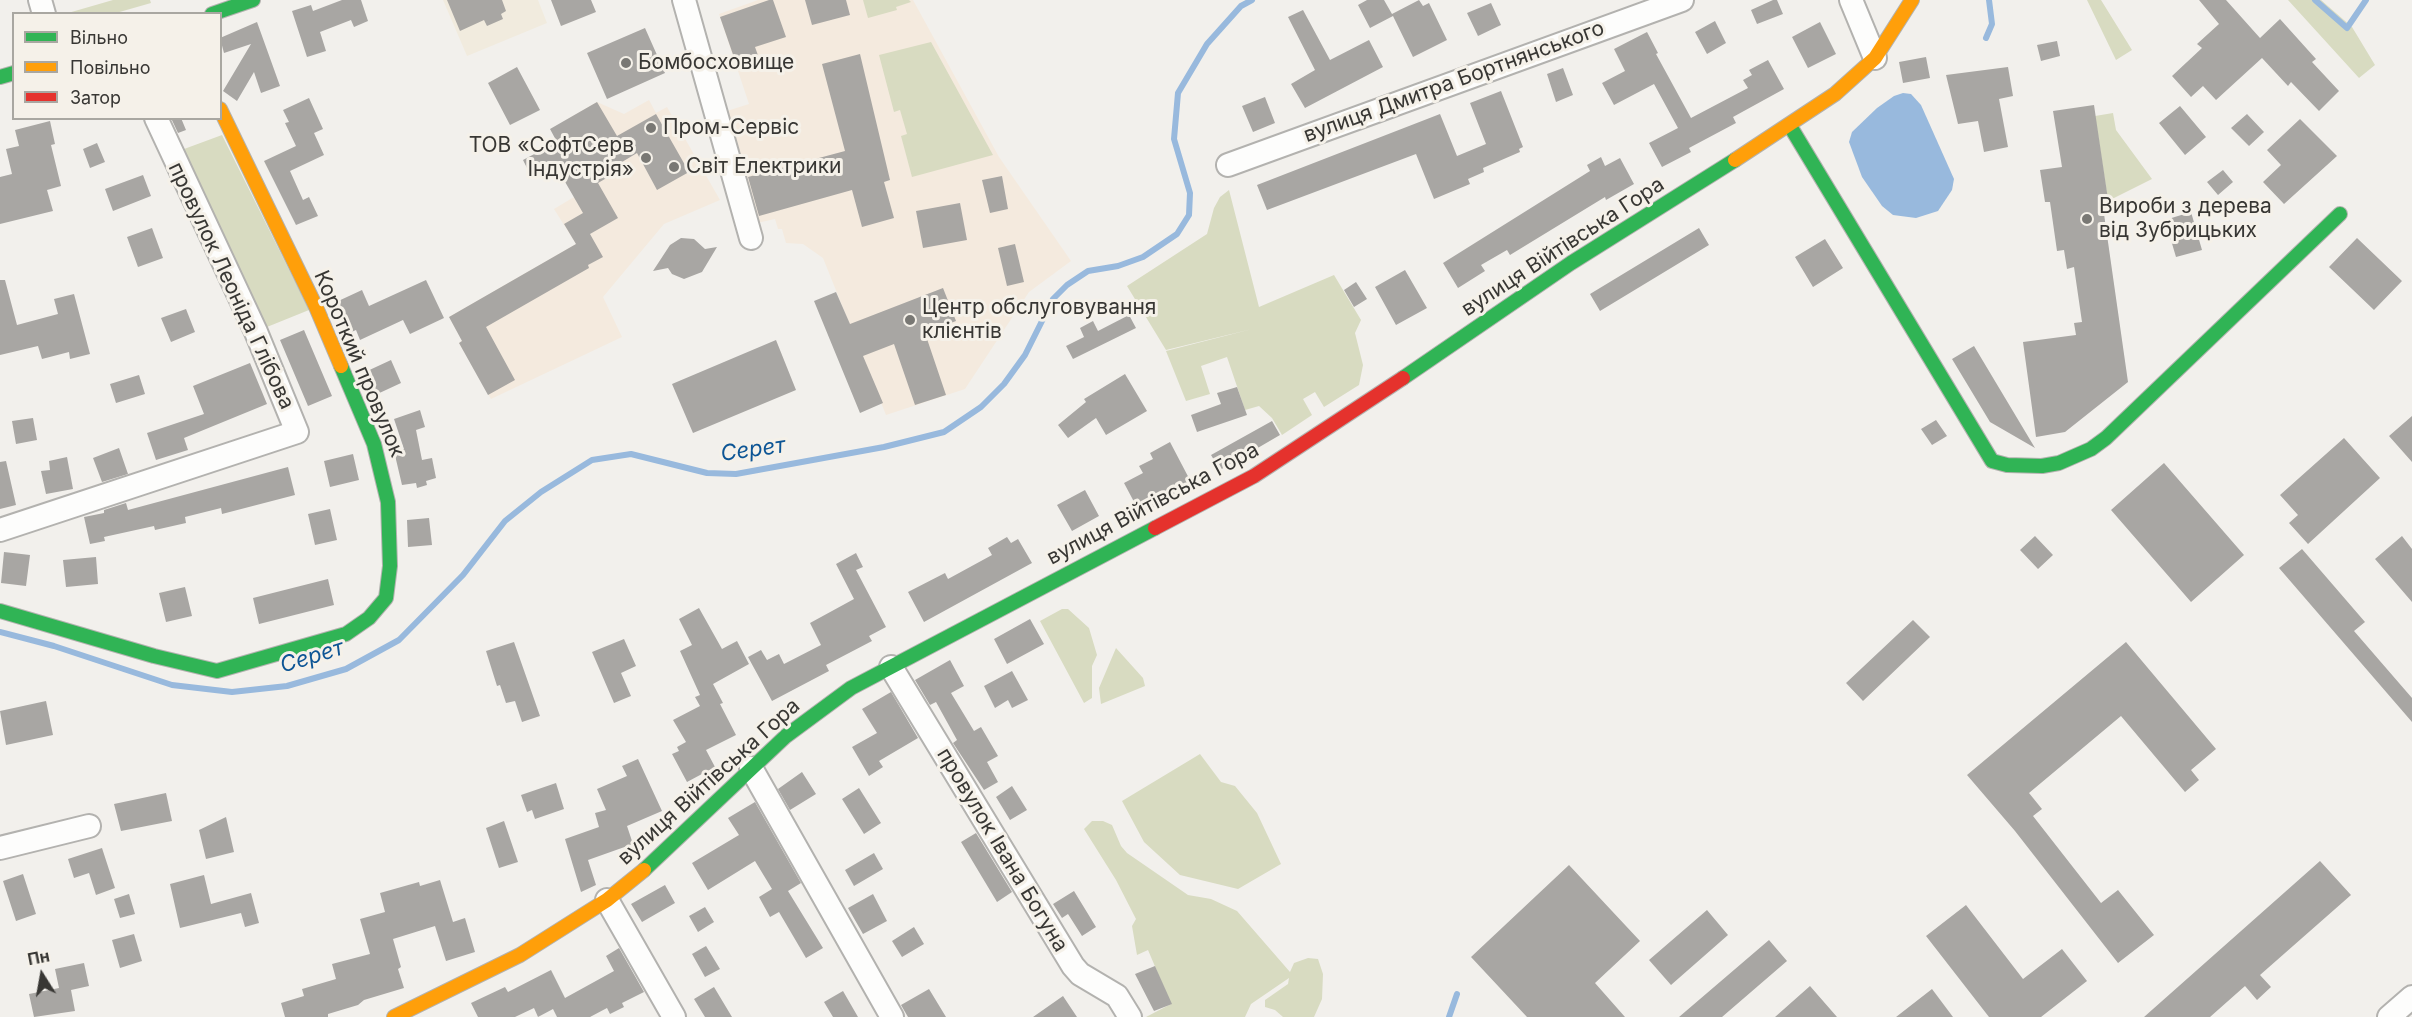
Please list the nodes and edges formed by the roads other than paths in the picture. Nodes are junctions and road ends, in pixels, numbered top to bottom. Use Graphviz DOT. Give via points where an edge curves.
graph roads {
  1 [pos="253,0"];
  2 [pos="684,0"];
  3 [pos="1682,0"];
  4 [pos="1851,0"];
  5 [pos="1912,0"];
  6 [pos="218,12"];
  7 [pos="1875,58"];
  8 [pos="222,114"];
  9 [pos="157,120"];
  10 [pos="1790,126"];
  11 [pos="1228,165"];
  12 [pos="2340,213"];
  13 [pos="751,238"];
  14 [pos="0,530"];
  15 [pos="0,611"];
  16 [pos="891,667"];
  17 [pos="751,768"];
  18 [pos="89,826"];
  19 [pos="0,848"];
  20 [pos="607,900"];
  21 [pos="2412,997"];
  22 [pos="394,1017"];
  23 [pos="674,1017"];
  24 [pos="892,1017"];
  25 [pos="1130,1017"];
  26 [pos="2389,1017"];
  1 -- 6 [label="street"];
  2 -- 13 [label="street"];
  3 -- 11 [label="street, вулиця Дмитра Бортнянського"];
  4 -- 7 [label="street"];
  5 -- 7 [label="street, вулиця Війтівська Гора"];
  7 -- 10 [label="street, вулиця Війтівська Гора" via="1835,94"];
  8 -- 15 [label="street, Короткий провулок" via="316,307 374,444 388,501 390,566 386,597 369,618 346,634 217,671"];
  9 -- 14 [label="street, провулок Леоніда Глібова" via="256,332 297,432"];
  10 -- 12 [label="street" via="1992,461 2007,465 2059,463 2106,438"];
  10 -- 16 [label="street, вулиця Війтівська Гора" via="1571,263 1254,476"];
  16 -- 17 [label="street, вулиця Війтівська Гора" via="824,707"];
  16 -- 25 [label="street, провулок Івана Богуна" via="1072,966 1117,996"];
  17 -- 20 [label="street, вулиця Війтівська Гора"];
  17 -- 24 [label="street"];
  18 -- 19 [label="street"];
  20 -- 22 [label="street, вулиця Війтівська Гора" via="520,955"];
  20 -- 23 [label="street"];
  21 -- 26 [label="street"];
}
